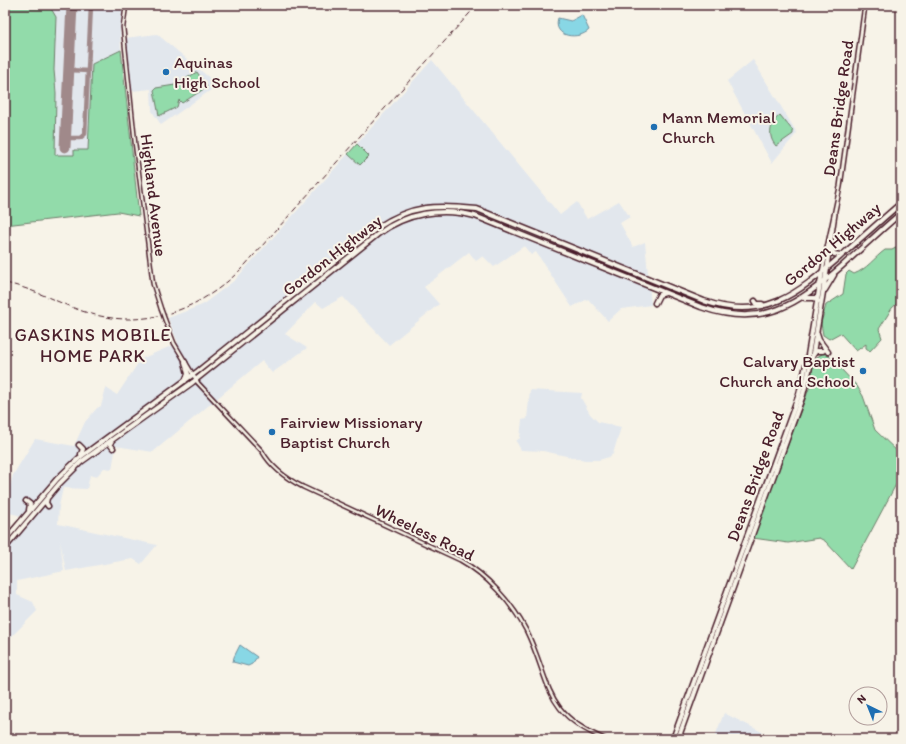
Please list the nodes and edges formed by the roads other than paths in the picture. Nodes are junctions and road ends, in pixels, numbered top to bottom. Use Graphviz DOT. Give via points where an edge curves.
graph roads {
  1 [pos="126,5"];
  2 [pos="865,5"];
  3 [pos="901,202"];
  4 [pos="901,212"];
  5 [pos="835,214"];
  6 [pos="831,247"];
  7 [pos="845,252"];
  8 [pos="844,264"];
  9 [pos="827,268"];
  10 [pos="822,272"];
  11 [pos="650,273"];
  12 [pos="644,276"];
  13 [pos="825,280"];
  14 [pos="820,284"];
  15 [pos="667,293"];
  16 [pos="802,298"];
  17 [pos="820,300"];
  18 [pos="755,301"];
  19 [pos="776,302"];
  20 [pos="655,303"];
  21 [pos="815,330"];
  22 [pos="823,351"];
  23 [pos="828,352"];
  24 [pos="812,359"];
  25 [pos="186,362"];
  26 [pos="195,377"];
  27 [pos="183,383"];
  28 [pos="112,439"];
  29 [pos="80,445"];
  30 [pos="113,448"];
  31 [pos="78,458"];
  32 [pos="47,498"];
  33 [pos="26,501"];
  34 [pos="48,506"];
  35 [pos="28,512"];
  36 [pos="5,540"];
  37 [pos="5,548"];
  38 [pos="605,739"];
  39 [pos="673,739"];
  40 [pos="678,739"];
  1 -- 25 [label="main road, Highland Avenue, bridge" via="123,27 153,284 164,320"];
  2 -- 5 [label="main road, Deans Bridge Road"];
  3 -- 7 [label="highway, Gordon Highway"];
  4 -- 8 [label="highway, Gordon Highway"];
  5 -- 6 [label="main road, Deans Bridge Road"];
  5 -- 10 [label="main road, Deans Bridge Road"];
  6 -- 7 [label="highway" via="836,255"];
  6 -- 9 [label="main road, Deans Bridge Road"];
  7 -- 9 [label="highway, Gordon Highway"];
  8 -- 13 [label="highway, Gordon Highway"];
  8 -- 17 [label="highway" via="831,279"];
  9 -- 10 [label="highway, Gordon Highway"];
  9 -- 13 [label="highway, Deans Bridge Road"];
  10 -- 14 [label="highway, Deans Bridge Road"];
  10 -- 19 [label="highway, Gordon Highway" via="801,290"];
  11 -- 12 [label="highway"];
  12 -- 19 [label="highway, Gordon Highway" via="719,305 746,308"];
  12 -- 26 [label="highway, Gordon Highway" via="480,210 446,206 421,208 398,216 377,228"];
  13 -- 14 [label="highway, Gordon Highway"];
  13 -- 17 [label="highway, Deans Bridge Road"];
  14 -- 16 [label="highway, Gordon Highway"];
  14 -- 17 [label="highway, Deans Bridge Road"];
  15 -- 16 [label="highway, Gordon Highway" via="710,310 740,315 772,312"];
  15 -- 20 [label="highway" via="661,293"];
  15 -- 26 [label="highway, Gordon Highway" via="481,218 457,213 423,214 399,221 378,234"];
  16 -- 17 [label="highway"];
  17 -- 21 [label="highway, Deans Bridge Road"];
  18 -- 19 [label="highway" via="761,305"];
  21 -- 23 [label="highway"];
  21 -- 24 [label="highway, Deans Bridge Road"];
  21 -- 39 [label="highway, Deans Bridge Road" via="795,404"];
  22 -- 24 [label="highway" via="815,352"];
  24 -- 40 [label="highway, Deans Bridge Road" via="800,404"];
  25 -- 26 [label="main road, Highland Avenue"];
  25 -- 27 [label="highway" via="188,374"];
  26 -- 27 [label="highway, Gordon Highway"];
  26 -- 28 [label="highway, Gordon Highway"];
  26 -- 38 [label="main road, Wheeless Road" via="284,476 303,488 460,560 476,570 492,585 521,621 551,695 559,708 580,727"];
  27 -- 31 [label="highway, Gordon Highway"];
  28 -- 30 [label="highway" via="110,444"];
  28 -- 32 [label="highway, Gordon Highway" via="80,462"];
  29 -- 31 [label="highway" via="83,450"];
  31 -- 35 [label="highway, Gordon Highway"];
  32 -- 34 [label="highway"];
  32 -- 37 [label="highway, Gordon Highway"];
  33 -- 35 [label="highway" via="30,505"];
  35 -- 36 [label="highway, Gordon Highway"];
}
